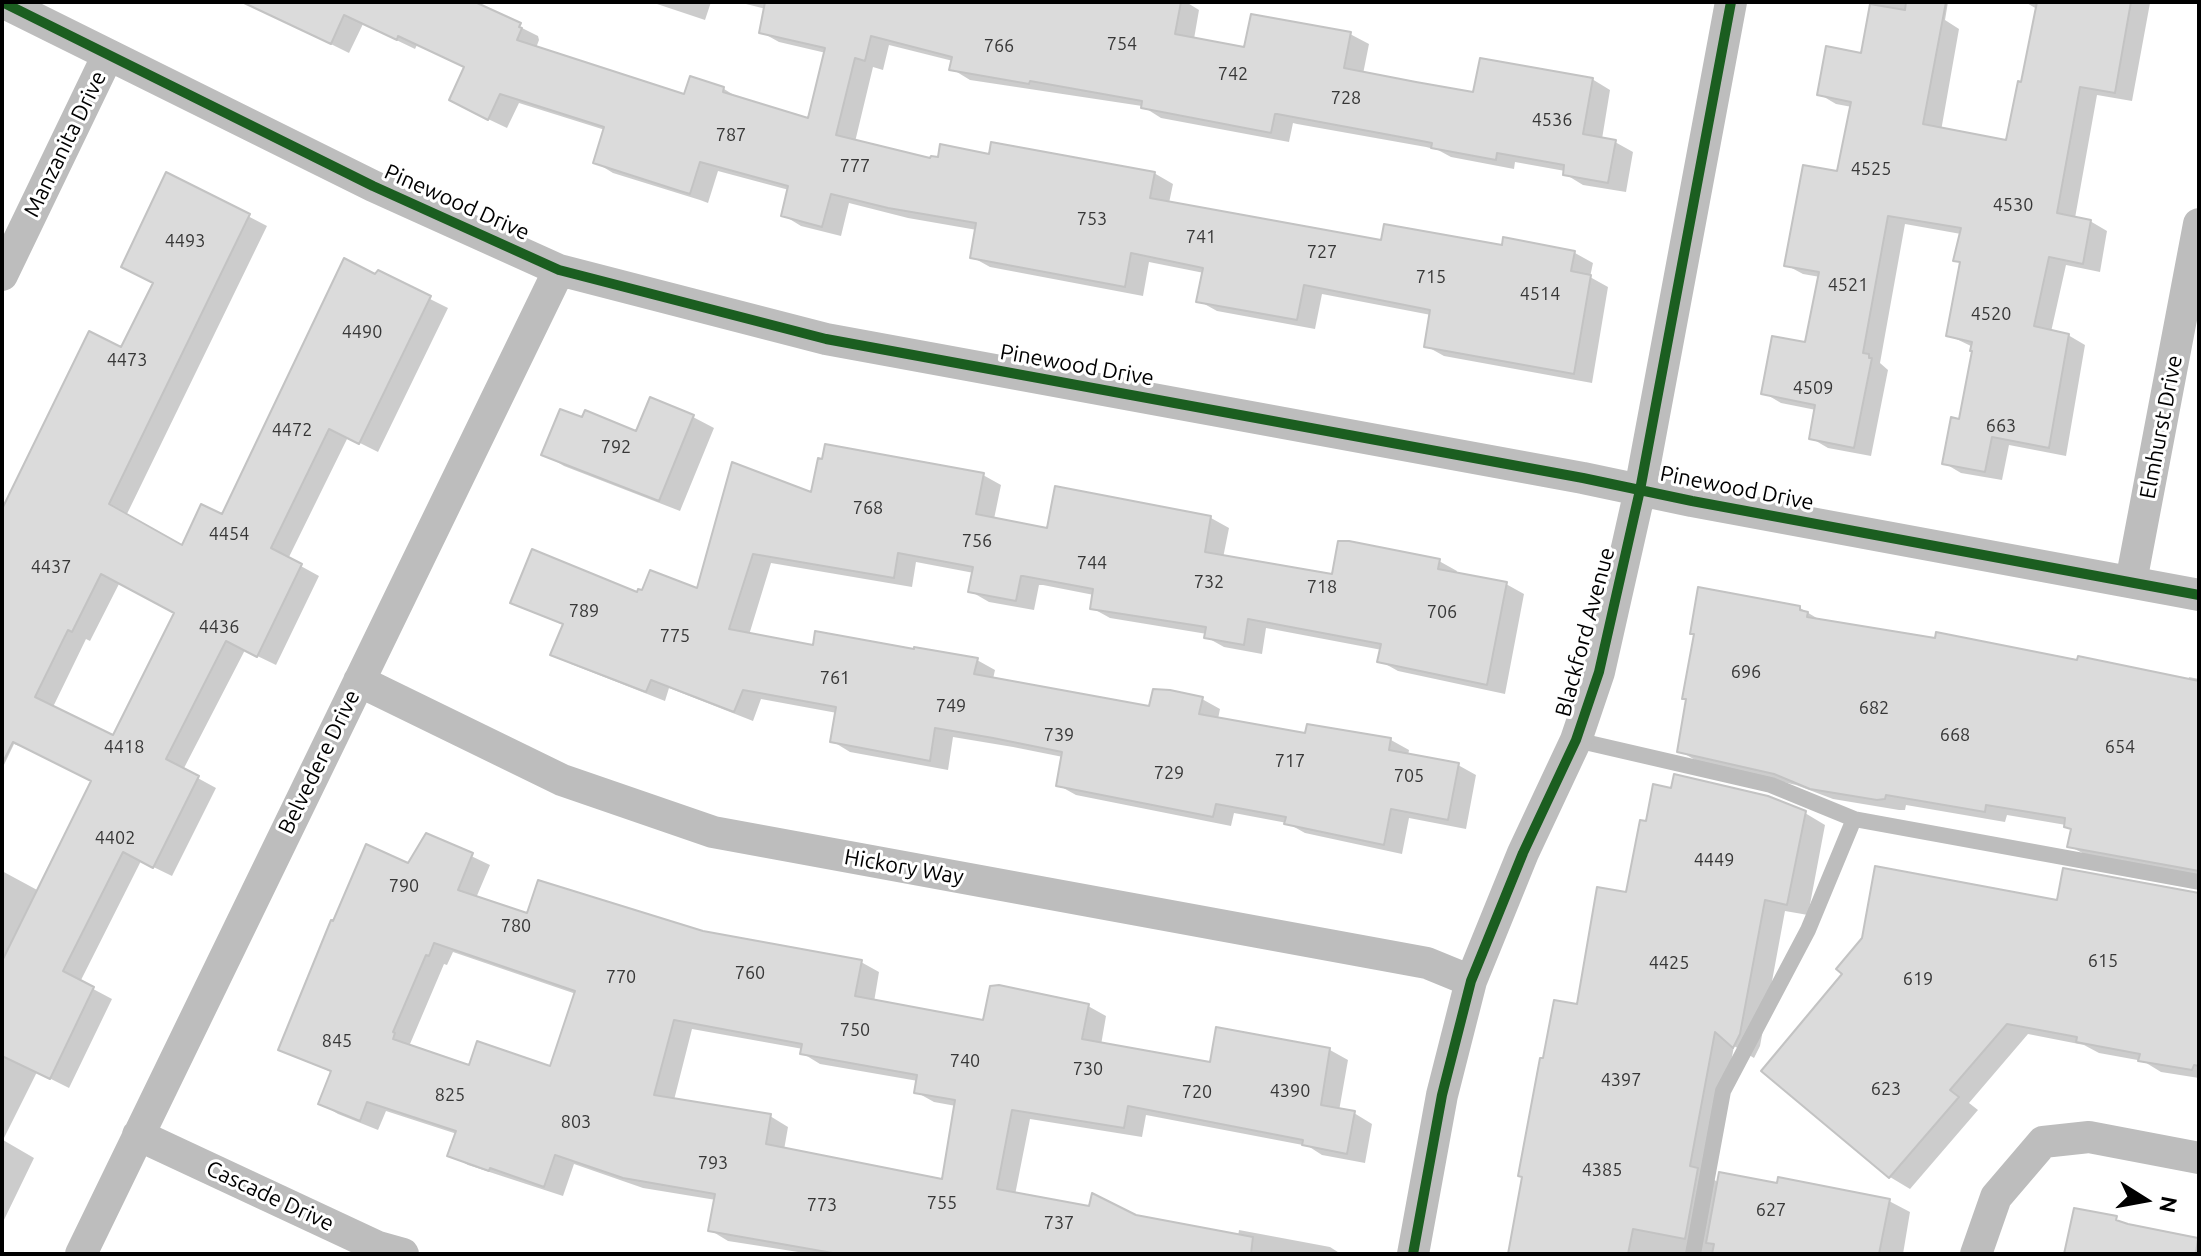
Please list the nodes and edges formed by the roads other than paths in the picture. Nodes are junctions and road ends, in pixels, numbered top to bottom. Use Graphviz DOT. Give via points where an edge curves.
graph roads {
  1 [pos="2,2"];
  2 [pos="1731,2"];
  3 [pos="108,55"];
  4 [pos="2199,224"];
  5 [pos="559,270"];
  6 [pos="2,275"];
  7 [pos="1640,490"];
  8 [pos="2131,582"];
  9 [pos="2199,595"];
  10 [pos="359,681"];
  11 [pos="1576,740"];
  12 [pos="1854,819"];
  13 [pos="2199,882"];
  14 [pos="1471,981"];
  15 [pos="138,1135"];
  16 [pos="2199,1158"];
  17 [pos="81,1254"];
  18 [pos="403,1254"];
  19 [pos="1413,1254"];
  20 [pos="1693,1254"];
  21 [pos="1976,1254"];
  1 -- 3 [label="street, Pinewood Drive"];
  2 -- 7 [label="street, Blackford Avenue"];
  3 -- 5 [label="street, Pinewood Drive" via="373,186"];
  3 -- 6 [label="street, Manzanita Drive"];
  4 -- 8 [label="street, Elmhurst Drive"];
  5 -- 7 [label="street, Pinewood Drive" via="826,339"];
  5 -- 10 [label="street, Belvedere Drive"];
  7 -- 8 [label="street, Pinewood Drive"];
  7 -- 11 [label="street, Blackford Avenue" via="1599,672"];
  8 -- 9 [label="street, Pinewood Drive"];
  10 -- 14 [label="street, Hickory Way" via="562,780 713,832 1427,963"];
  10 -- 15 [label="street, Belvedere Drive"];
  11 -- 12 [label="lane" via="1771,785"];
  11 -- 14 [label="street, Blackford Avenue"];
  12 -- 13 [label="lane"];
  12 -- 20 [label="lane" via="1808,930 1723,1091"];
  14 -- 19 [label="street, Blackford Avenue" via="1442,1095"];
  15 -- 17 [label="street, Belvedere Drive"];
  15 -- 18 [label="street, Cascade Drive"];
  16 -- 21 [label="street" via="2089,1137 2043,1142 1996,1197"];
}
